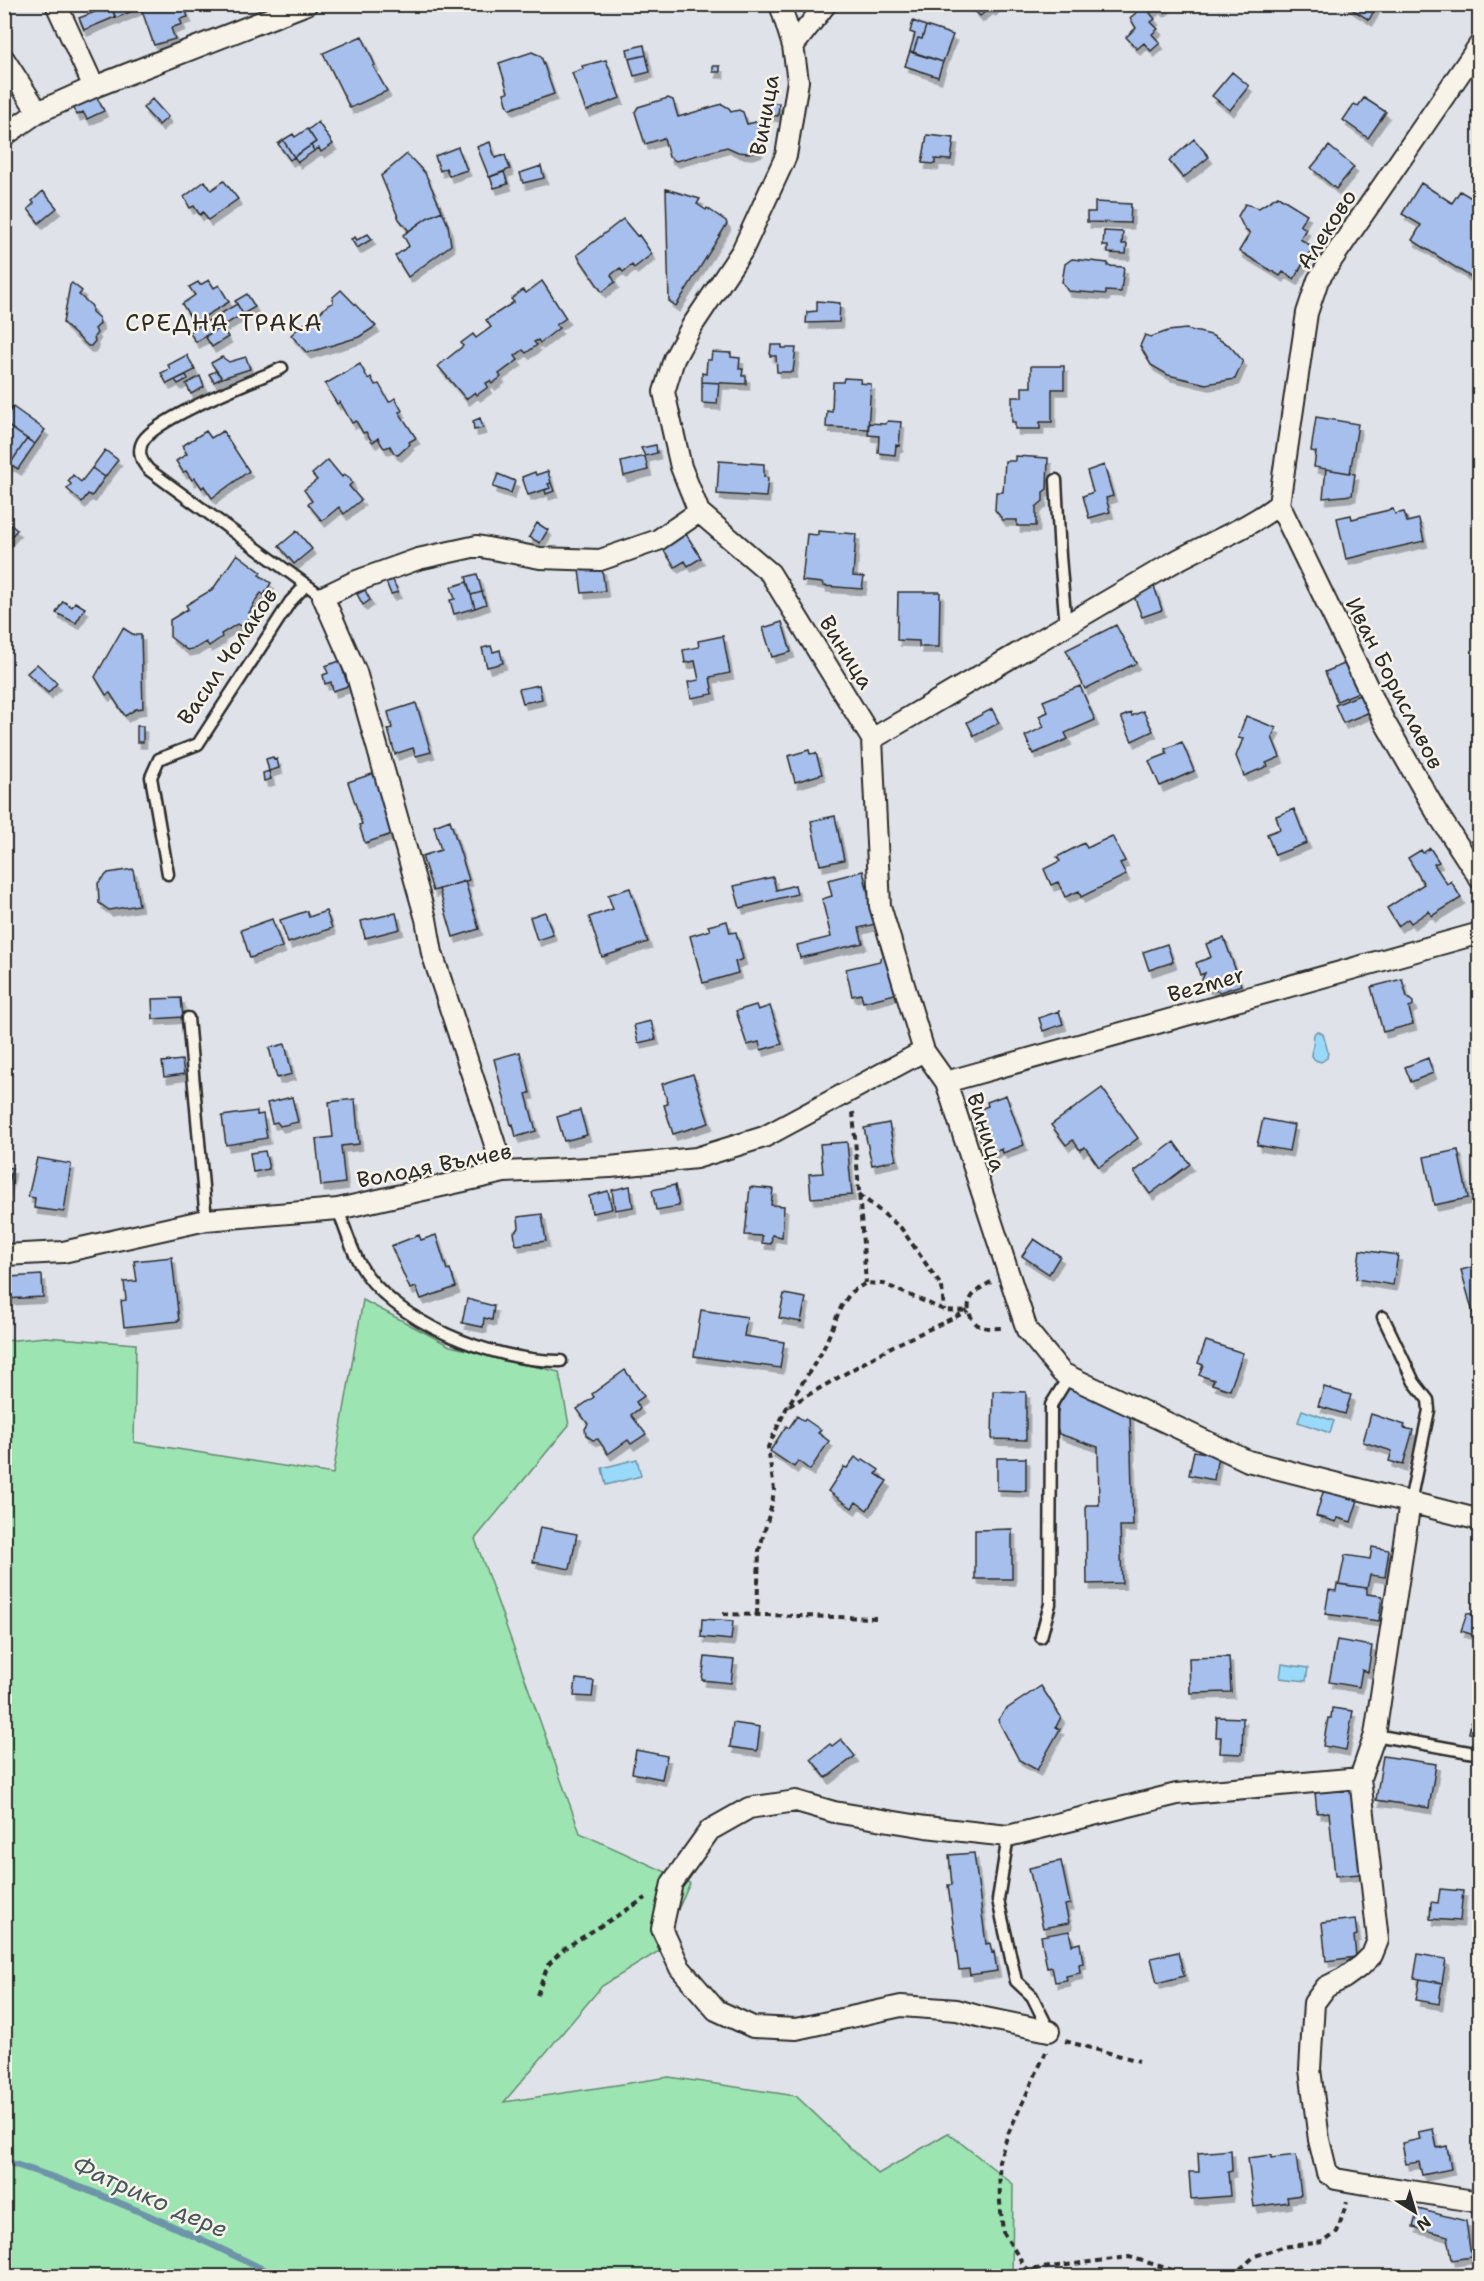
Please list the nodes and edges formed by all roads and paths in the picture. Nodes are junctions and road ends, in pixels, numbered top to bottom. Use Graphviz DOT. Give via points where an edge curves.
graph roads {
  1 [pos="56,4"];
  2 [pos="306,4"];
  3 [pos="780,4"];
  4 [pos="826,4"];
  5 [pos="1479,44"];
  6 [pos="793,46"];
  7 [pos="4,59"];
  8 [pos="94,87"];
  9 [pos="38,112"];
  10 [pos="4,136"];
  11 [pos="282,368"];
  12 [pos="1056,480"];
  13 [pos="1279,504"];
  14 [pos="699,512"];
  15 [pos="306,585"];
  16 [pos="323,597"];
  17 [pos="1066,628"];
  18 [pos="872,739"];
  19 [pos="168,874"];
  20 [pos="1479,879"];
  21 [pos="1479,933"];
  22 [pos="188,1018"];
  23 [pos="924,1051"];
  24 [pos="946,1082"];
  25 [pos="851,1090"];
  26 [pos="504,1172"];
  27 [pos="859,1194"];
  28 [pos="338,1209"];
  29 [pos="206,1220"];
  30 [pos="4,1256"];
  31 [pos="1008,1273"];
  32 [pos="866,1283"];
  33 [pos="944,1310"];
  34 [pos="969,1311"];
  35 [pos="1383,1317"];
  36 [pos="1028,1330"];
  37 [pos="561,1361"];
  38 [pos="1069,1376"];
  39 [pos="787,1407"];
  40 [pos="1410,1502"];
  41 [pos="1479,1520"];
  42 [pos="723,1614"];
  43 [pos="758,1615"];
  44 [pos="876,1618"];
  45 [pos="1041,1637"];
  46 [pos="1375,1735"];
  47 [pos="1479,1754"];
  48 [pos="1360,1778"];
  49 [pos="1008,1836"];
  50 [pos="672,1883"];
  51 [pos="537,1995"];
  52 [pos="1051,2034"];
  53 [pos="1138,2061"];
  54 [pos="1353,2182"];
  55 [pos="1479,2202"];
  56 [pos="1479,2225"];
  57 [pos="1193,2277"];
  58 [pos="1232,2277"];
  1 -- 8 [label="street"];
  2 -- 8 [label="street"];
  3 -- 6 [label="street"];
  4 -- 6 [label="street"];
  5 -- 13 [label="street, Алеково" via="1318,280 1307,313"];
  6 -- 14 [label="street, Виница" via="798,81 786,156 742,251 674,359 664,392 681,467"];
  7 -- 9 [label="street"];
  8 -- 9 [label="street"];
  9 -- 10 [label="street"];
  11 -- 15 [label="lane" via="172,417 144,440 140,454 149,470"];
  12 -- 17 [label="lane"];
  13 -- 17 [label="street" via="1258,520 1170,564"];
  13 -- 20 [label="street, Иван Бориславов" via="1384,721"];
  14 -- 16 [label="street" via="658,540 600,560 540,558 477,546 418,559"];
  14 -- 18 [label="street, Виница" via="770,573"];
  15 -- 16 [label="lane"];
  15 -- 19 [label="lane, Васил Чолаков" via="290,602 198,744 159,759 151,777"];
  16 -- 26 [label="street" via="356,672 426,919 432,953"];
  17 -- 18 [label="street"];
  18 -- 23 [label="street, Виница" via="880,906"];
  21 -- 24 [label="street, Bezmer"];
  22 -- 29 [label="lane"];
  23 -- 24 [label="street, Виница"];
  23 -- 25 [label="street, Володя Вълчев"];
  24 -- 31 [label="street, Виница"];
  25 -- 26 [label="street, Володя Вълчев" via="764,1137 696,1158"];
  25 -- 27 [label="path"];
  26 -- 28 [label="street, Володя Вълчев"];
  27 -- 32 [label="path"];
  27 -- 33 [label="path" via="901,1228 942,1287"];
  28 -- 29 [label="street, Володя Вълчев"];
  28 -- 37 [label="lane" via="358,1262 391,1302 486,1350 538,1361"];
  29 -- 30 [label="street, Володя Вълчев" via="63,1251"];
  31 -- 34 [label="path" via="975,1290 968,1302"];
  31 -- 36 [label="street, Виница"];
  32 -- 33 [label="path" via="884,1284"];
  32 -- 39 [label="path" via="851,1292 822,1352"];
  33 -- 34 [label="path"];
  34 -- 36 [label="path" via="980,1327"];
  34 -- 39 [label="path" via="893,1346"];
  35 -- 40 [label="lane" via="1414,1382 1428,1400"];
  36 -- 38 [label="street, Виница" via="1062,1373"];
  38 -- 40 [label="street, Виница" via="1248,1461"];
  38 -- 45 [label="lane" via="1051,1405 1050,1604"];
  39 -- 43 [label="path" via="768,1447 774,1490 759,1551"];
  40 -- 41 [label="street, Виница"];
  40 -- 46 [label="street"];
  42 -- 43 [label="path"];
  43 -- 44 [label="path"];
  46 -- 47 [label="lane"];
  46 -- 48 [label="street"];
  48 -- 49 [label="street" via="1177,1794"];
  48 -- 54 [label="street" via="1378,1940 1372,1955 1362,1965 1326,1987 1314,2003 1310,2069 1327,2173"];
  49 -- 50 [label="street" via="834,1812 796,1801 749,1808 710,1830"];
  49 -- 52 [label="lane" via="998,1900 1016,1981 1032,1996"];
  50 -- 51 [label="path" via="565,1948 548,1965"];
  50 -- 52 [label="street" via="662,1929 680,1968 716,2010 753,2027 796,2030 901,2006 957,2010"];
  52 -- 53 [label="path"];
  52 -- 57 [label="path" via="999,2161 1003,2232 1027,2270 1130,2257"];
  54 -- 55 [label="street"];
  54 -- 58 [label="path" via="1337,2232 1324,2242 1282,2247 1255,2256"];
  55 -- 56 [label="lane"];
}
